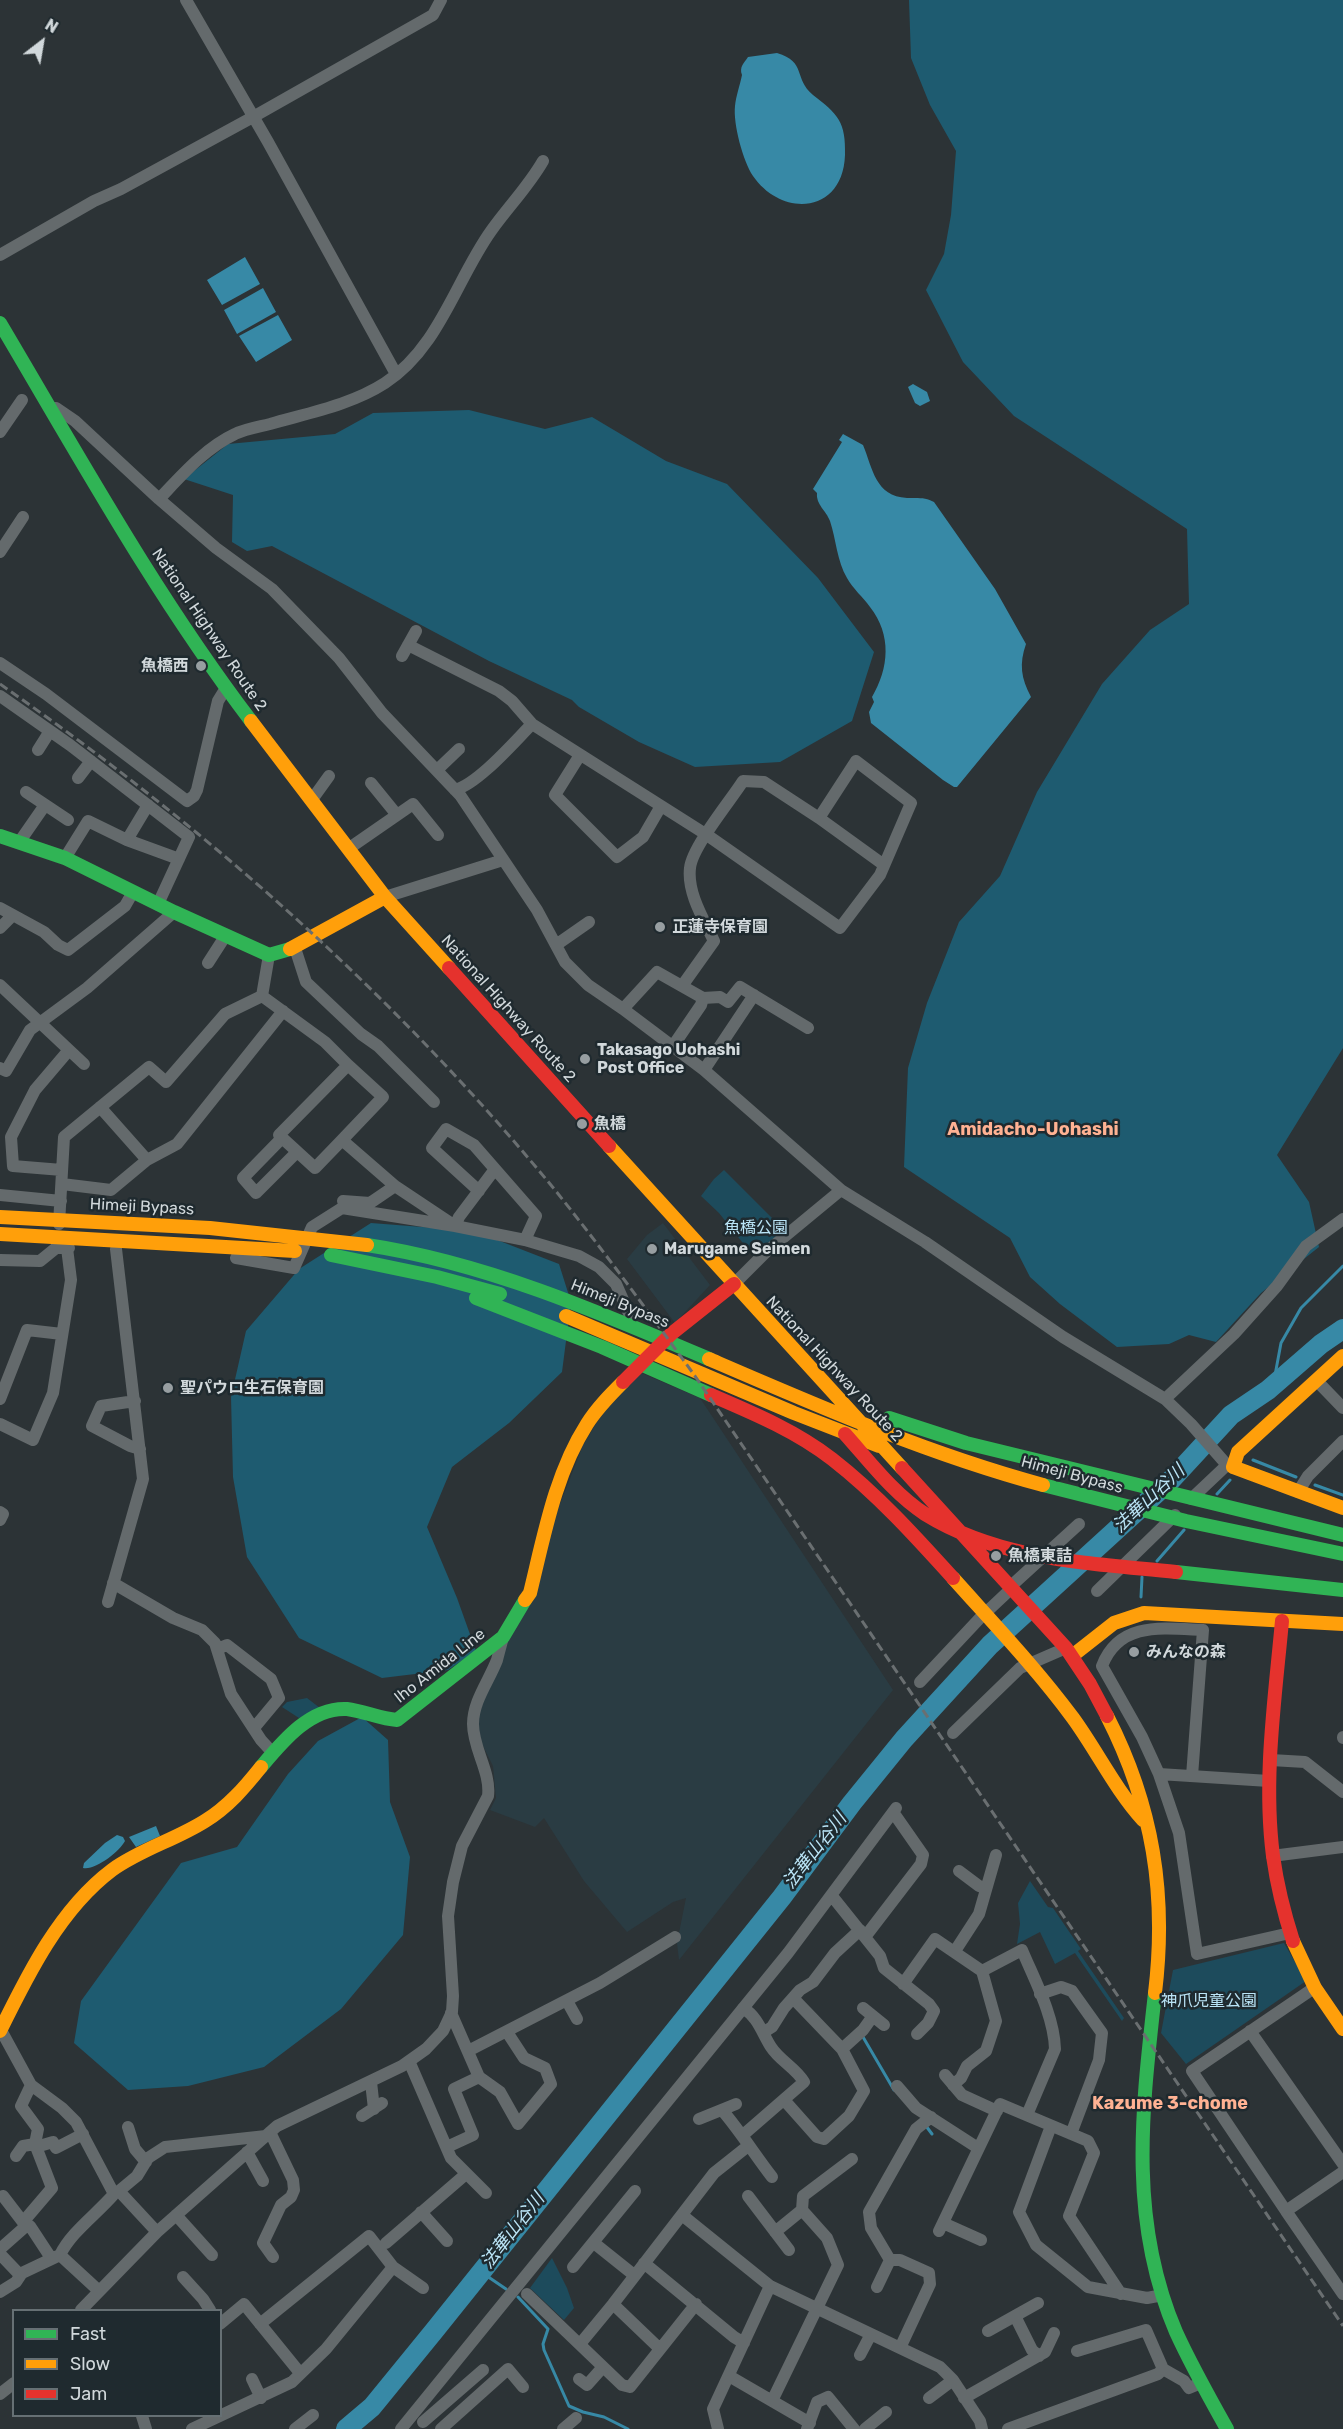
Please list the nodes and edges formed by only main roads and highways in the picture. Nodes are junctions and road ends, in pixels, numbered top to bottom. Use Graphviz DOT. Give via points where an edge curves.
graph roads {
  1 [pos="0,323"];
  2 [pos="0,836"];
  3 [pos="385,897"];
  4 [pos="0,1217"];
  5 [pos="0,1234"];
  6 [pos="338,1256"];
  7 [pos="730,1287"];
  8 [pos="522,1300"];
  9 [pos="555,1311"];
  10 [pos="778,1352"];
  11 [pos="1343,1356"];
  12 [pos="801,1380"];
  13 [pos="829,1388"];
  14 [pos="911,1458"];
  15 [pos="1343,1508"];
  16 [pos="1139,1526"];
  17 [pos="1171,1533"];
  18 [pos="1343,1535"];
  19 [pos="1343,1554"];
  20 [pos="1343,1590"];
  21 [pos="1282,1621"];
  22 [pos="1343,1624"];
  23 [pos="1065,1648"];
  24 [pos="1148,1826"];
  25 [pos="1341,2021"];
  26 [pos="2,2022"];
  27 [pos="1227,2429"];
  1 -- 3 [label="main road, National Highway Route 2" via="149,573 226,688"];
  2 -- 3 [label="main road" via="65,858 269,955 295,948"];
  3 -- 7 [label="main road, National Highway Route 2" via="688,1233"];
  4 -- 19 [label="main road, Himeji Bypass" via="249,1229 425,1256 534,1288 615,1318 928,1449 1055,1489"];
  5 -- 6 [label="main road, Himeji Bypass" via="266,1247"];
  6 -- 8 [label="main road, Himeji Bypass"];
  6 -- 24 [label="main road" via="477,1298 602,1347 771,1421 831,1458 902,1522 1044,1678 1127,1802"];
  7 -- 10 [label="main road"];
  7 -- 13 [label="main road, National Highway Route 2"];
  7 -- 26 [label="main road, Iho Amida Line" via="671,1334 587,1424 570,1455 551,1508 530,1593 503,1637 397,1720 383,1720 347,1708 297,1726 226,1807 199,1827 132,1857 95,1885 57,1930"];
  9 -- 14 [label="main road, Himeji Bypass" via="794,1413"];
  11 -- 15 [label="main road" via="1227,1463 1303,1484"];
  12 -- 20 [label="main road" via="896,1491 925,1514 979,1541 1046,1558"];
  13 -- 18 [label="main road" via="900,1422 966,1443"];
  13 -- 23 [label="main road, National Highway Route 2"];
  16 -- 17 [label="main road"];
  21 -- 22 [label="main road"];
  21 -- 23 [label="main road" via="1128,1614"];
  21 -- 25 [label="main road" via="1269,1781 1272,1856 1290,1933 1314,1988"];
  23 -- 24 [label="main road, National Highway Route 2" via="1090,1684 1122,1746"];
  24 -- 27 [label="main road, National Highway Route 2" via="1160,1904 1160,1963 1143,2099 1141,2151 1148,2224 1163,2295 1176,2331"];
}
